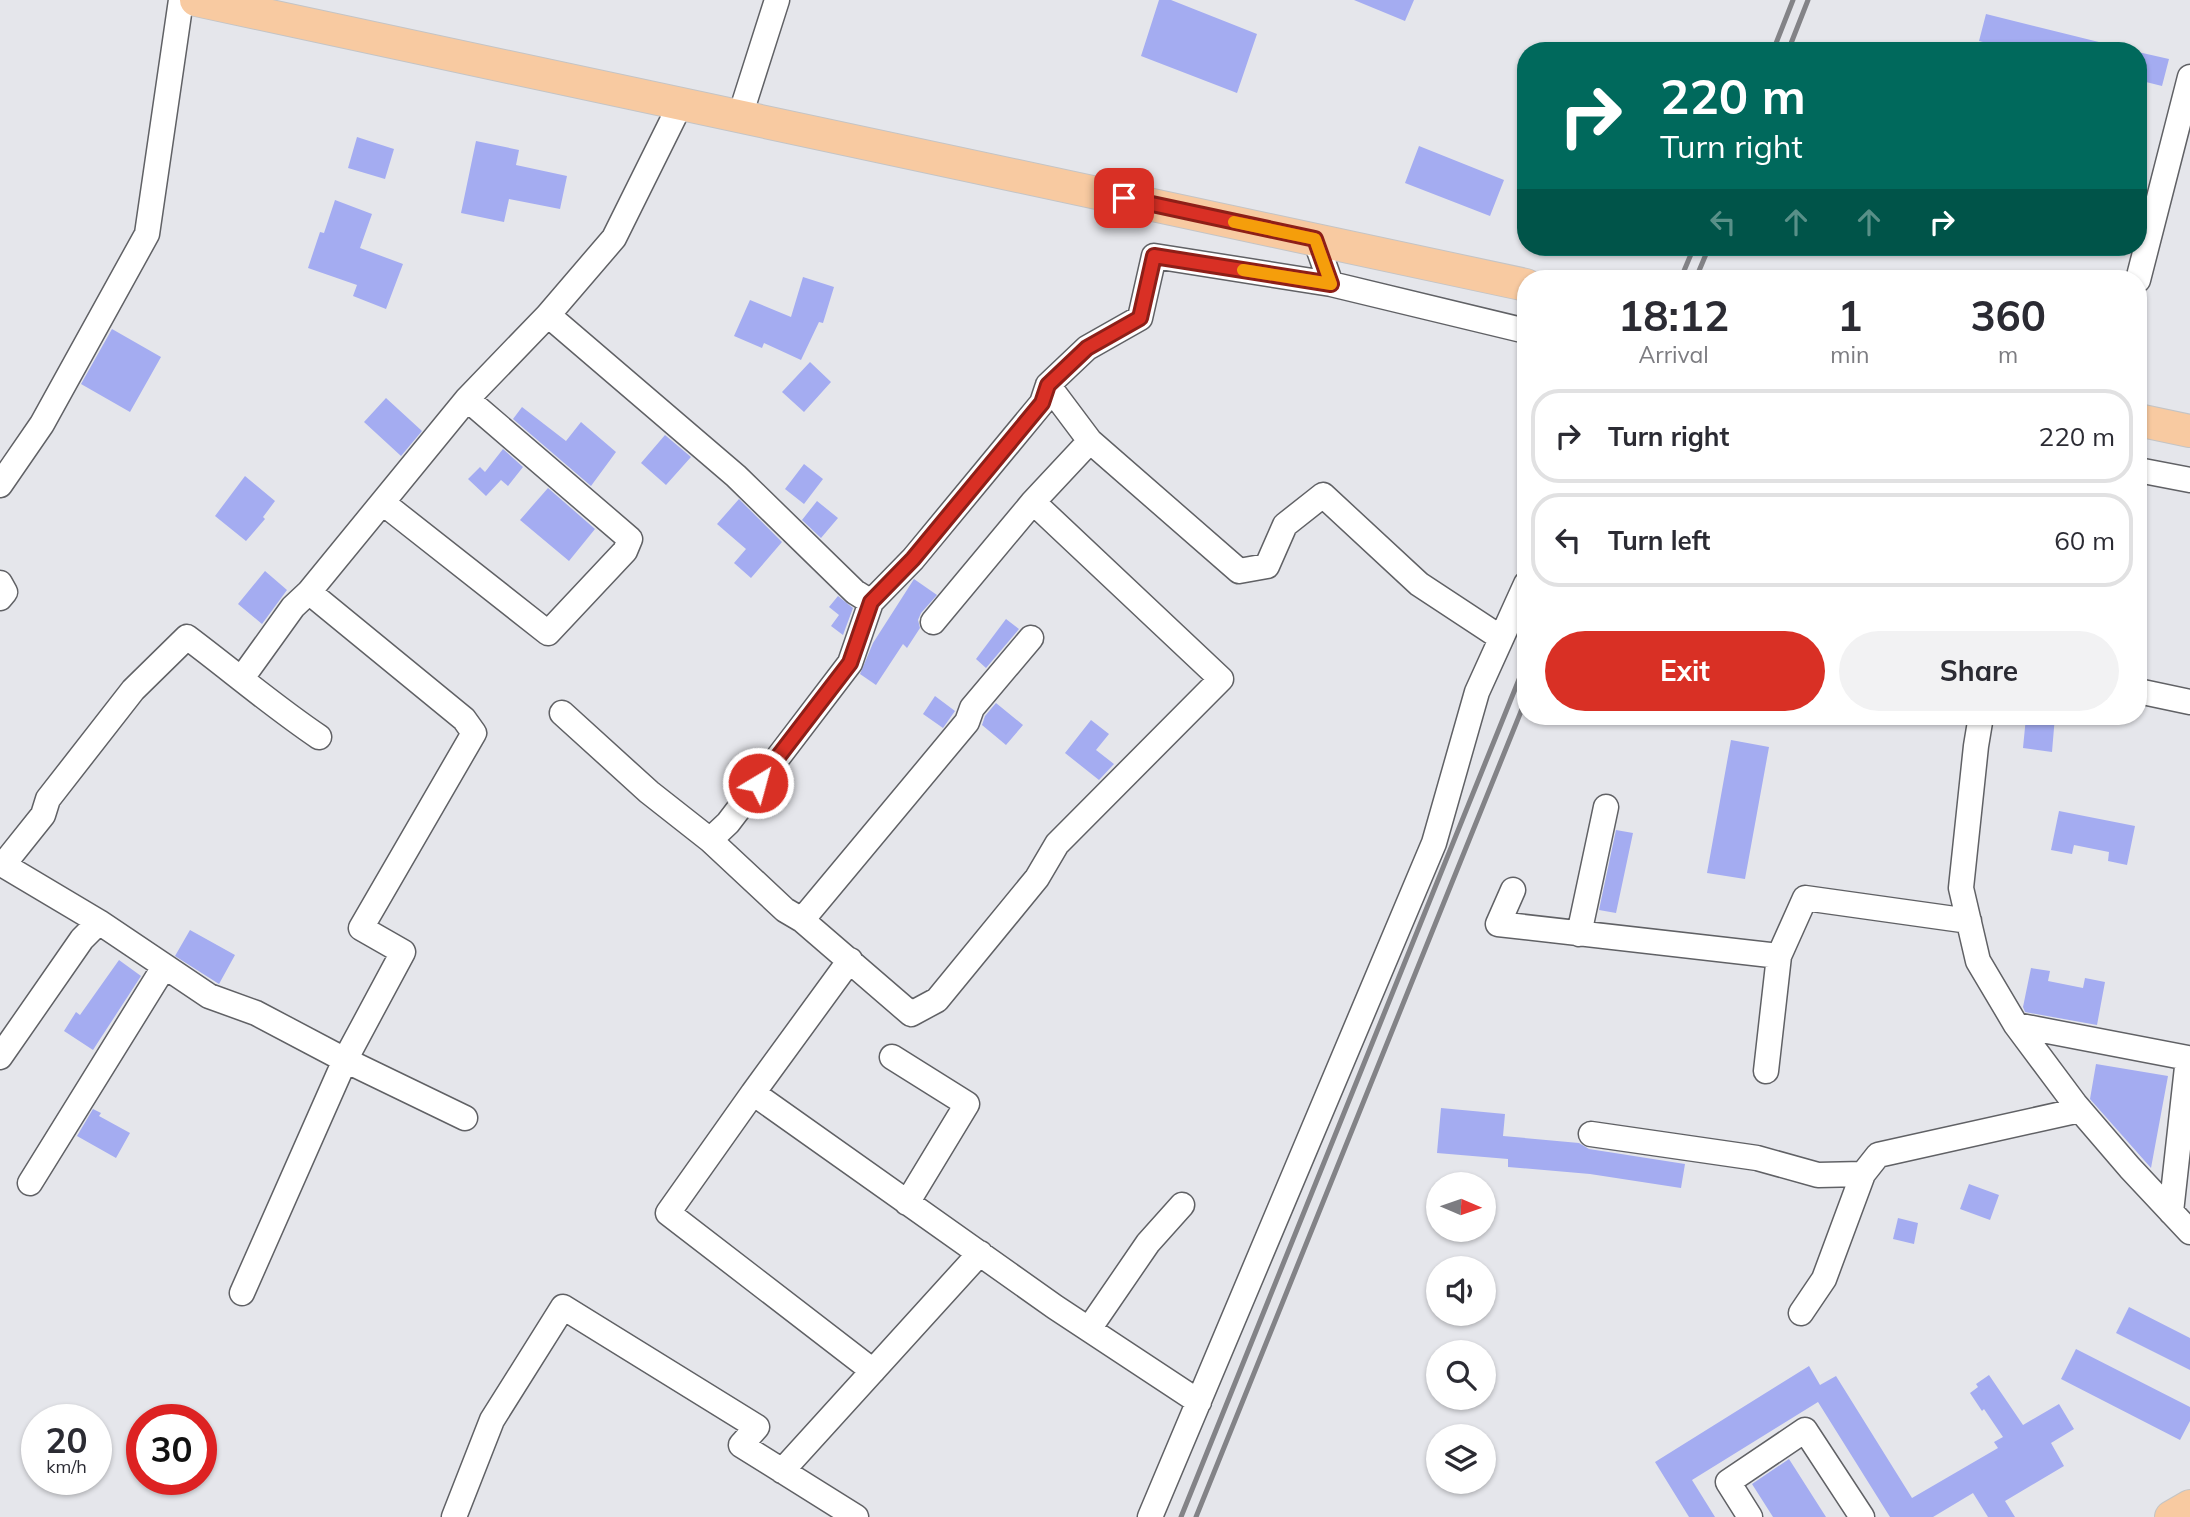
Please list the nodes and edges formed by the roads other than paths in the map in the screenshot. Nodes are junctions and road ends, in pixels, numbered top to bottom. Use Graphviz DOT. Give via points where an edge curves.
graph roads {
  1 [pos="181,0"];
  2 [pos="196,0"];
  3 [pos="777,0"];
  4 [pos="2190,77"];
  5 [pos="681,103"];
  6 [pos="740,116"];
  7 [pos="1315,239"];
  8 [pos="2147,245"];
  9 [pos="1517,283"];
  10 [pos="1331,284"];
  11 [pos="548,315"];
  12 [pos="1517,329"];
  13 [pos="1048,385"];
  14 [pos="467,399"];
  15 [pos="2147,422"];
  16 [pos="2190,432"];
  17 [pos="1090,441"];
  18 [pos="2147,472"];
  19 [pos="2190,480"];
  20 [pos="0,485"];
  21 [pos="1033,502"];
  22 [pos="383,503"];
  23 [pos="0,583"];
  24 [pos="309,592"];
  25 [pos="0,598"];
  26 [pos="871,602"];
  27 [pos="1517,603"];
  28 [pos="933,622"];
  29 [pos="1031,638"];
  30 [pos="1501,638"];
  31 [pos="242,678"];
  32 [pos="2147,693"];
  33 [pos="2190,702"];
  34 [pos="562,713"];
  35 [pos="1980,725"];
  36 [pos="318,737"];
  37 [pos="1606,807"];
  38 [pos="710,840"];
  39 [pos="2,864"];
  40 [pos="1513,890"];
  41 [pos="802,920"];
  42 [pos="1969,921"];
  43 [pos="99,922"];
  44 [pos="1579,933"];
  45 [pos="1779,956"];
  46 [pos="850,960"];
  47 [pos="164,967"];
  48 [pos="2016,1025"];
  49 [pos="2189,1050"];
  50 [pos="892,1057"];
  51 [pos="0,1058"];
  52 [pos="345,1060"];
  53 [pos="1766,1071"];
  54 [pos="753,1093"];
  55 [pos="2080,1110"];
  56 [pos="465,1118"];
  57 [pos="2185,1123"];
  58 [pos="1591,1135"];
  59 [pos="1863,1174"];
  60 [pos="30,1184"];
  61 [pos="907,1203"];
  62 [pos="1182,1205"];
  63 [pos="2171,1212"];
  64 [pos="2190,1232"];
  65 [pos="980,1253"];
  66 [pos="242,1293"];
  67 [pos="1801,1313"];
  68 [pos="1089,1329"];
  69 [pos="873,1371"];
  70 [pos="1199,1402"];
  71 [pos="782,1471"];
  72 [pos="2190,1506"];
  73 [pos="454,1517"];
  74 [pos="855,1517"];
  75 [pos="1150,1517"];
  76 [pos="1750,1517"];
  77 [pos="1862,1517"];
  78 [pos="2171,1517"];
  1 -- 20 [label="street" via="147,234 42,424"];
  2 -- 5 [label="main road"];
  3 -- 6 [label="street"];
  4 -- 8 [label="street"];
  5 -- 6 [label="main road"];
  5 -- 11 [label="street" via="614,238"];
  6 -- 7 [label="main road"];
  7 -- 9 [label="main road"];
  7 -- 10 [label="street"];
  10 -- 12 [label="street"];
  10 -- 13 [label="street" via="1154,256 1140,318 1087,348"];
  11 -- 14 [label="street"];
  11 -- 26 [label="street" via="736,476 855,592"];
  13 -- 17 [label="street"];
  13 -- 26 [label="street" via="1042,403 913,559"];
  14 -- 22 [label="street"];
  14 -- 22 [label="street" via="630,539 625,551 548,634"];
  15 -- 16 [label="main road"];
  17 -- 21 [label="street"];
  17 -- 30 [label="street" via="1239,571 1267,566 1285,525 1323,495 1419,584"];
  18 -- 19 [label="street"];
  21 -- 28 [label="street"];
  21 -- 46 [label="street" via="1221,679 1057,844 1037,878 937,1000 911,1014"];
  22 -- 24 [label="street"];
  23 -- 25 [label="street" via="5,592"];
  24 -- 31 [label="street"];
  24 -- 52 [label="street" via="464,719 474,733 361,928 403,951"];
  26 -- 38 [label="street" via="850,663 728,823"];
  27 -- 30 [label="street"];
  29 -- 41 [label="street"];
  30 -- 70 [label="street" via="1477,692 1434,843"];
  31 -- 36 [label="street" via="272,706"];
  31 -- 39 [label="street" via="187,637 133,690"];
  32 -- 33 [label="street"];
  34 -- 38 [label="street"];
  35 -- 42 [label="street" via="1961,888"];
  37 -- 44 [label="street"];
  38 -- 41 [label="street" via="785,910"];
  39 -- 43 [label="street"];
  40 -- 44 [label="street" via="1498,924"];
  41 -- 46 [label="street"];
  42 -- 45 [label="street" via="1805,898"];
  42 -- 48 [label="street" via="1978,961"];
  43 -- 47 [label="street"];
  43 -- 51 [label="street" via="82,939"];
  44 -- 45 [label="street"];
  45 -- 53 [label="street"];
  46 -- 54 [label="street"];
  47 -- 52 [label="street" via="209,996 256,1013"];
  47 -- 60 [label="street"];
  48 -- 49 [label="street"];
  48 -- 55 [label="street"];
  49 -- 57 [label="street"];
  50 -- 61 [label="street" via="967,1104"];
  52 -- 56 [label="street"];
  52 -- 66 [label="street"];
  54 -- 61 [label="street"];
  54 -- 69 [label="street" via="668,1213"];
  55 -- 59 [label="street" via="1878,1155"];
  55 -- 63 [label="street"];
  57 -- 63 [label="street"];
  58 -- 59 [label="street" via="1757,1158 1818,1175"];
  59 -- 67 [label="street" via="1824,1279"];
  61 -- 65 [label="street"];
  62 -- 68 [label="street" via="1148,1243"];
  63 -- 64 [label="street"];
  65 -- 68 [label="street"];
  65 -- 69 [label="street"];
  68 -- 70 [label="street"];
  69 -- 71 [label="street"];
  70 -- 75 [label="street"];
  71 -- 73 [label="street" via="741,1445 757,1427 563,1307 492,1420"];
  71 -- 74 [label="street"];
  72 -- 78 [label="main road"];
  76 -- 77 [label="street" via="1728,1482 1805,1430"];
}
